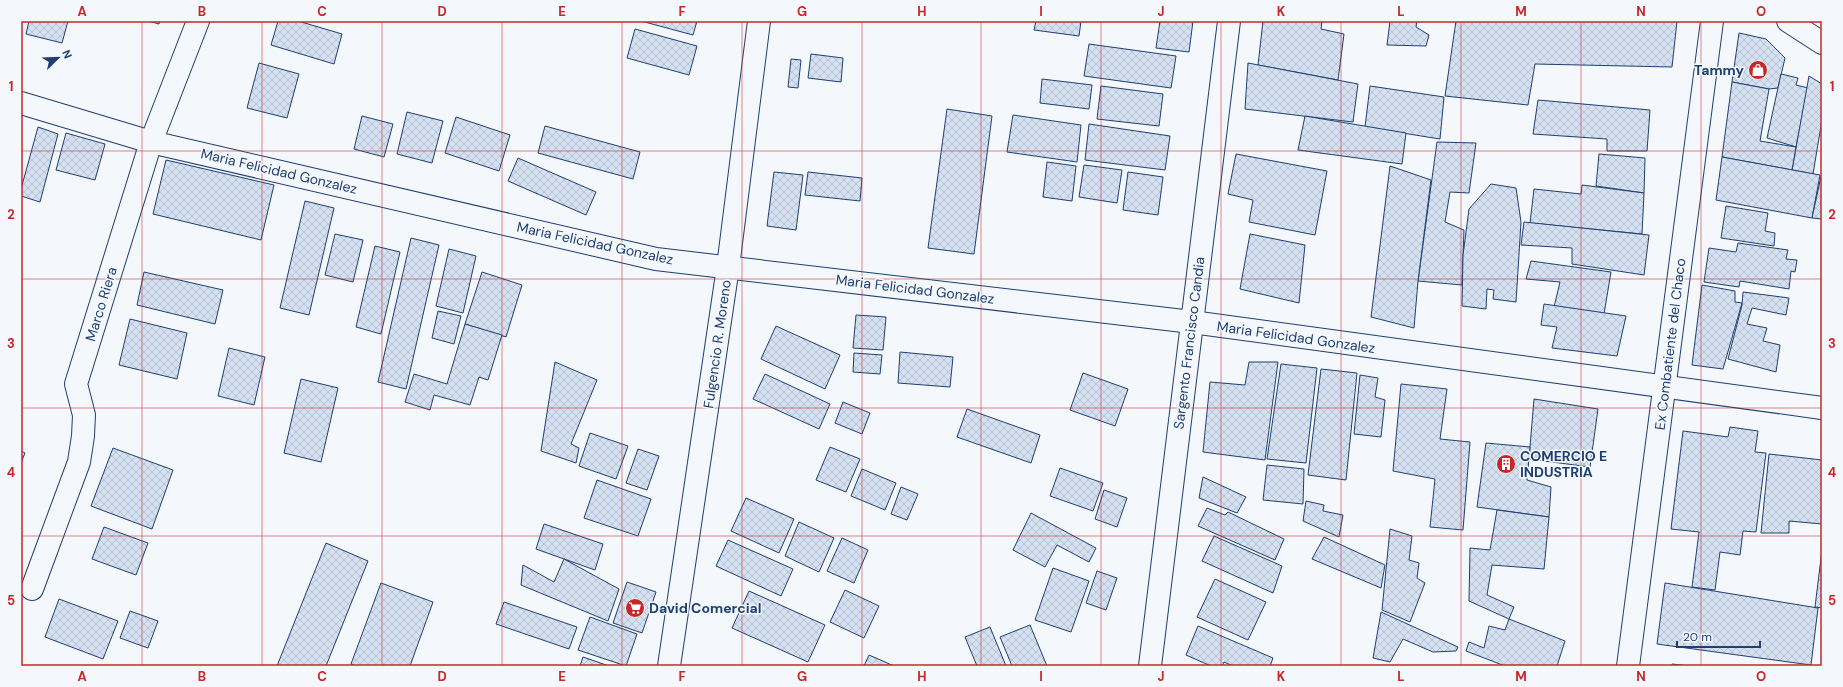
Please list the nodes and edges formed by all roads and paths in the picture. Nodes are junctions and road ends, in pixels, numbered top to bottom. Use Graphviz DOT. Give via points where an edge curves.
graph roads {
  1 [pos="198,21"];
  2 [pos="759,21"];
  3 [pos="1230,21"];
  4 [pos="1712,21"];
  5 [pos="1788,21"];
  6 [pos="1822,43"];
  7 [pos="21,103"];
  8 [pos="151,142"];
  9 [pos="728,267"];
  10 [pos="1192,322"];
  11 [pos="1665,386"];
  12 [pos="1822,408"];
  13 [pos="32,589"];
  14 [pos="669,666"];
  15 [pos="1150,666"];
  16 [pos="1628,666"];
  1 -- 8 [label="street, Marco Riera"];
  2 -- 9 [label="street, Fulgencio R. Moreno"];
  3 -- 10 [label="street, Sargento Francisco Candia"];
  4 -- 11 [label="street, Ex Combatiente del Chaco"];
  5 -- 6 [label="street"];
  7 -- 8 [label="street, Maria Felicidad Gonzalez"];
  8 -- 9 [label="street, Maria Felicidad Gonzalez" via="656,259"];
  8 -- 13 [label="street, Marco Riera" via="76,384 84,415 79,462"];
  9 -- 10 [label="street, Maria Felicidad Gonzalez"];
  9 -- 14 [label="street, Fulgencio R. Moreno"];
  10 -- 11 [label="street, Maria Felicidad Gonzalez"];
  10 -- 15 [label="street, Sargento Francisco Candia"];
  11 -- 12 [label="street, Maria Felicidad Gonzalez"];
  11 -- 16 [label="street, Ex Combatiente del Chaco"];
}
